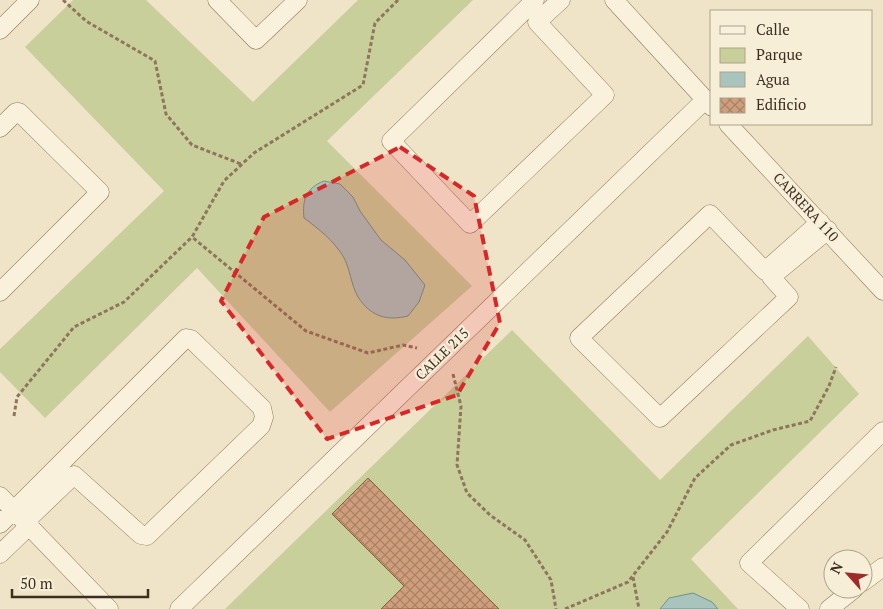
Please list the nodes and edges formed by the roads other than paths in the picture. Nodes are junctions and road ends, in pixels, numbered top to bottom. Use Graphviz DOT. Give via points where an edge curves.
graph roads {
  1 [pos="30,0"];
  2 [pos="217,0"];
  3 [pos="298,0"];
  4 [pos="561,0"];
  5 [pos="614,0"];
  6 [pos="532,11"];
  7 [pos="0,30"];
  8 [pos="709,103"];
  9 [pos="729,125"];
  10 [pos="0,128"];
  11 [pos="824,226"];
  12 [pos="768,274"];
  13 [pos="883,291"];
  14 [pos="0,292"];
  15 [pos="883,431"];
  16 [pos="68,469"];
  17 [pos="0,496"];
  18 [pos="23,519"];
  19 [pos="0,524"];
  20 [pos="0,554"];
  21 [pos="883,566"];
  22 [pos="873,574"];
  23 [pos="842,599"];
  24 [pos="109,609"];
  25 [pos="179,609"];
  26 [pos="800,609"];
  27 [pos="829,609"];
  1 -- 7 [label="street"];
  2 -- 3 [label="street" via="256,40"];
  4 -- 6 [label="street"];
  5 -- 8 [label="street"];
  6 -- 6 [label="street" via="390,141 470,224 605,95"];
  8 -- 25 [label="street, CALLE 215"];
  9 -- 11 [label="street, CARRERA 110"];
  10 -- 14 [label="street" via="19,112 100,192"];
  11 -- 12 [label="street"];
  11 -- 13 [label="street, CARRERA 110"];
  12 -- 12 [label="street" via="710,214 578,338 660,418 789,297"];
  15 -- 26 [label="street" via="749,563"];
  16 -- 16 [label="street" via="141,535 147,536 261,426 262,408 191,339 186,338"];
  16 -- 18 [label="street"];
  17 -- 18 [label="street"];
  18 -- 19 [label="street"];
  18 -- 20 [label="street"];
  18 -- 24 [label="street"];
  21 -- 22 [label="street"];
  23 -- 27 [label="street"];
}
